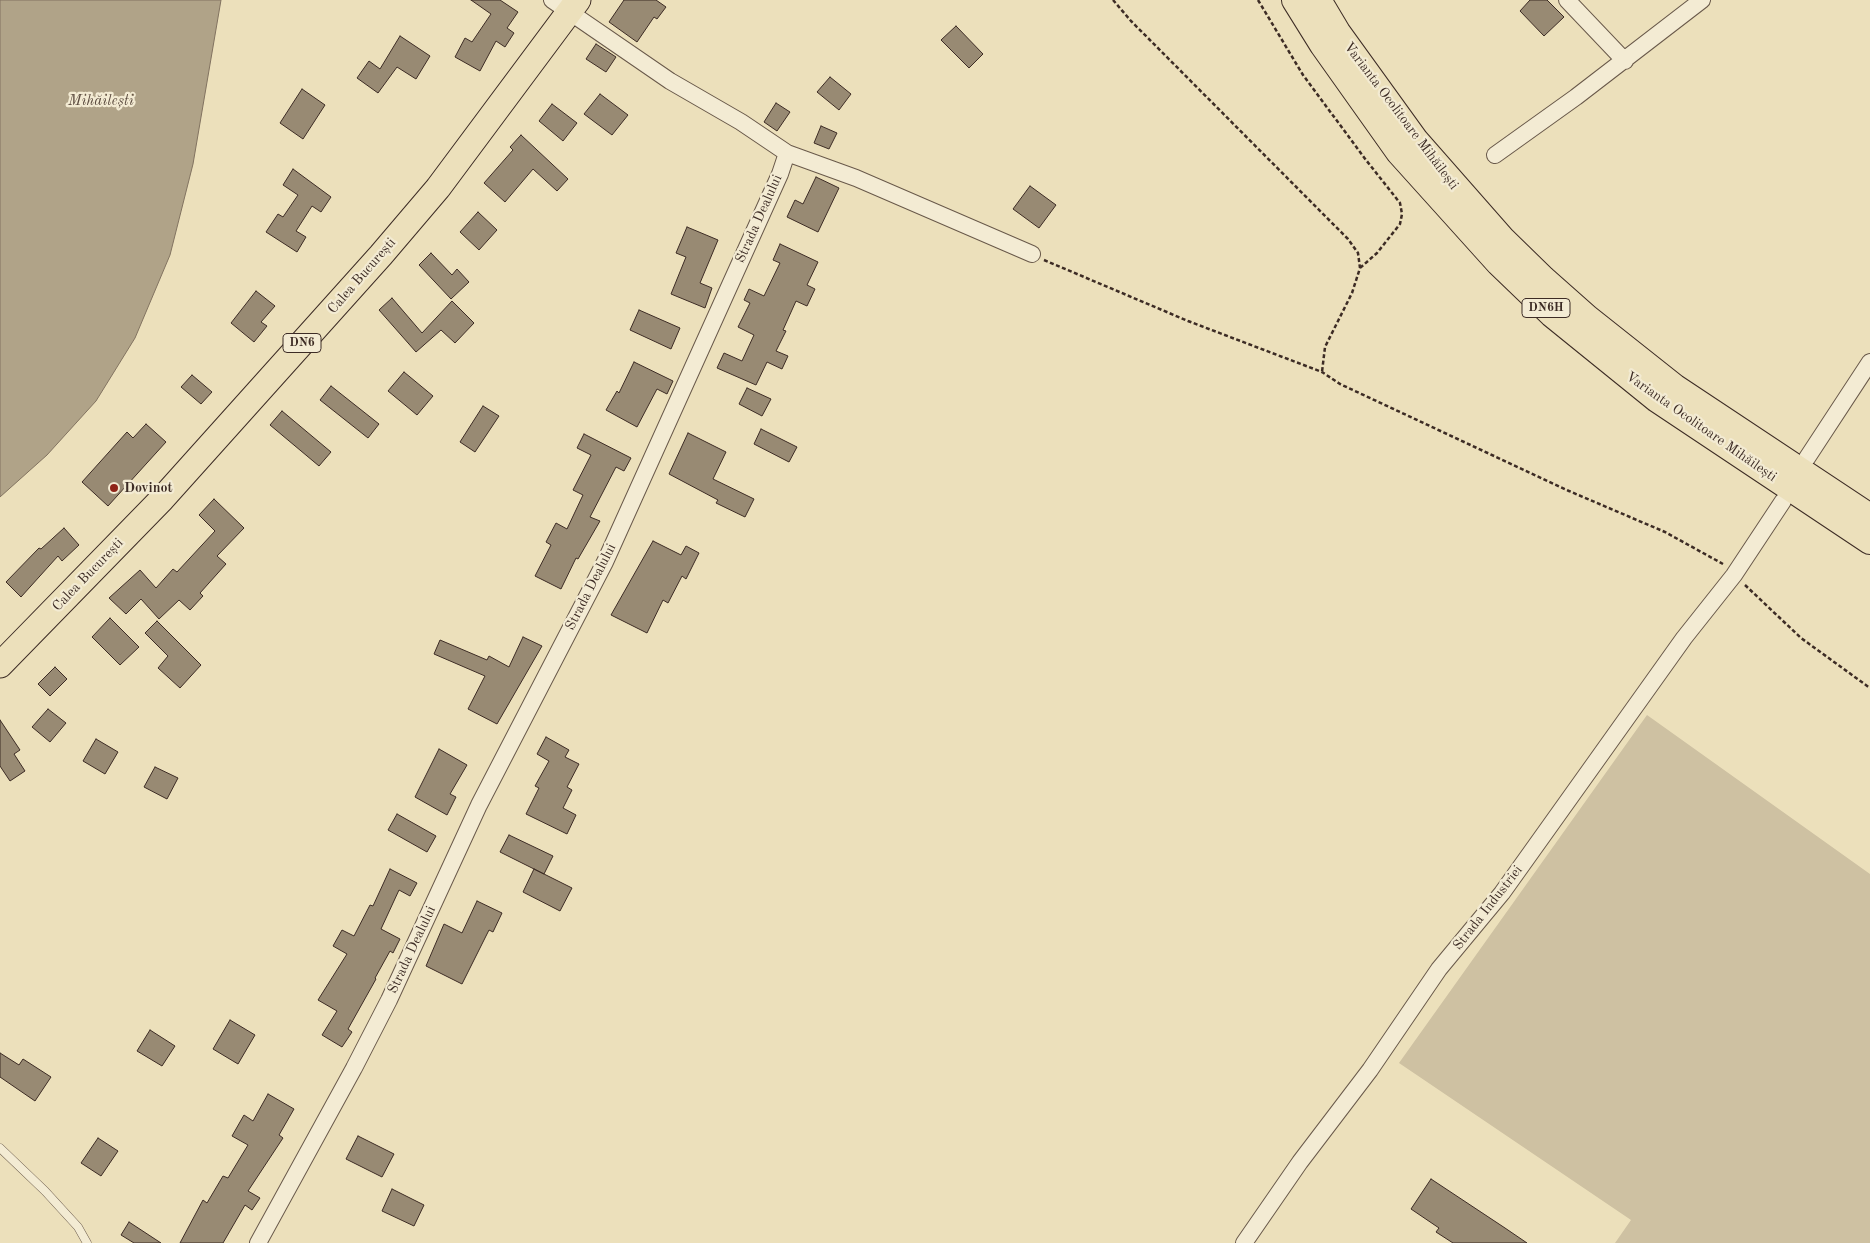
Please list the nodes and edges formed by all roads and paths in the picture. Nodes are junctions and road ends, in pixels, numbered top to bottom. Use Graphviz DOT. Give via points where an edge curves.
graph roads {
  1 [pos="1113,0"];
  2 [pos="1258,0"];
  3 [pos="1295,0"];
  4 [pos="1318,0"];
  5 [pos="1567,0"];
  6 [pos="1702,0"];
  7 [pos="567,4"];
  8 [pos="1625,60"];
  9 [pos="786,153"];
  10 [pos="1495,155"];
  11 [pos="1032,254"];
  12 [pos="1360,268"];
  13 [pos="1870,362"];
  14 [pos="1322,372"];
  15 [pos="1807,458"];
  16 [pos="1783,501"];
  17 [pos="1870,517"];
  18 [pos="1870,541"];
  19 [pos="1734,575"];
  20 [pos="0,664"];
  21 [pos="1870,688"];
  22 [pos="0,1148"];
  23 [pos="87,1243"];
  24 [pos="258,1243"];
  25 [pos="1244,1243"];
  1 -- 12 [label="path" via="1348,239 1358,253"];
  2 -- 12 [label="path" via="1303,74 1400,203 1400,224"];
  3 -- 18 [label="highway, Varianta Ocolitoare Mihăilești / DN6H" via="1323,45 1400,152 1499,263 1552,314 1657,399"];
  4 -- 17 [label="highway, Varianta Ocolitoare Mihăilești / DN6H" via="1337,32 1416,140 1496,233 1543,279 1674,387"];
  5 -- 8 [label="street"];
  6 -- 8 [label="street"];
  7 -- 9 [label="street" via="670,81 741,122"];
  7 -- 20 [label="main road, Calea București / DN6" via="438,188 381,255 162,499"];
  8 -- 10 [label="street"];
  9 -- 11 [label="street" via="856,178"];
  9 -- 24 [label="street, Strada Dealului" via="780,174 605,562 479,806 354,1068"];
  11 -- 14 [label="path" via="1188,322"];
  12 -- 14 [label="path" via="1352,293 1324,347"];
  13 -- 15 [label="street"];
  14 -- 19 [label="path" via="1340,384 1569,491 1665,532 1721,562"];
  16 -- 19 [label="street, Strada Industriei"];
  19 -- 21 [label="path" via="1802,638"];
  19 -- 25 [label="street, Strada Industriei" via="1684,638 1502,893 1440,969"];
  22 -- 23 [label="lane" via="46,1191 78,1227"];
}
